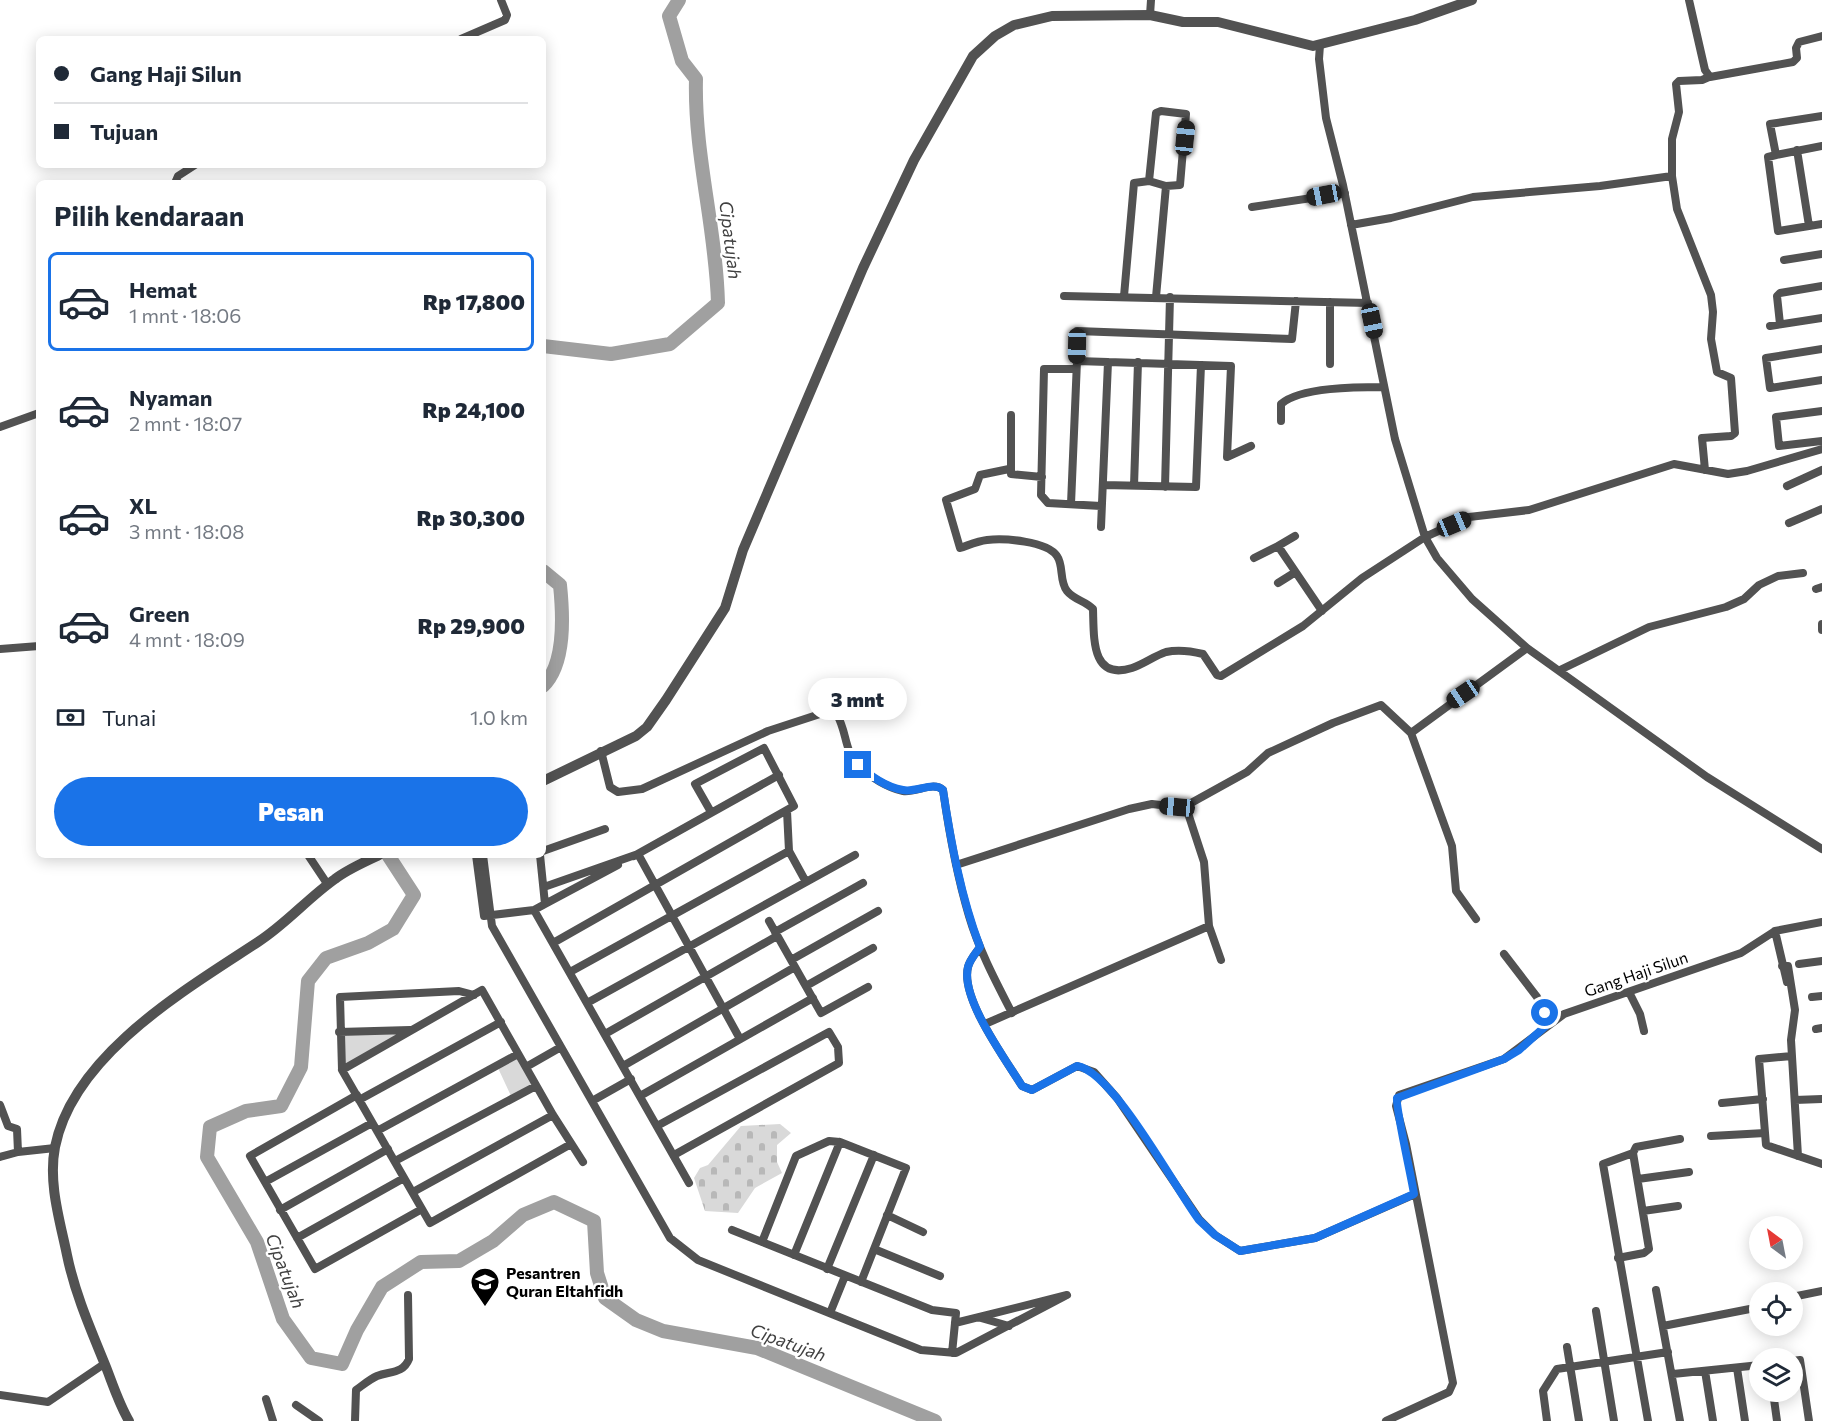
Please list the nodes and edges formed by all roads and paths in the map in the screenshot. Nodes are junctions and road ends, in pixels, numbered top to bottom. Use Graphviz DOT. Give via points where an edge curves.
graph roads {
  1 [pos="501,0"];
  2 [pos="1151,0"];
  3 [pos="1472,0"];
  4 [pos="1689,0"];
  5 [pos="1149,15"];
  6 [pos="469,36"];
  7 [pos="1822,36"];
  8 [pos="1320,45"];
  9 [pos="1709,76"];
  10 [pos="1822,116"];
  11 [pos="1822,146"];
  12 [pos="1797,150"];
  13 [pos="1776,155"];
  14 [pos="190,168"];
  15 [pos="1672,176"];
  16 [pos="176,180"];
  17 [pos="1149,181"];
  18 [pos="1166,186"];
  19 [pos="1345,193"];
  20 [pos="1252,207"];
  21 [pos="1822,224"];
  22 [pos="1351,225"];
  23 [pos="1809,226"];
  24 [pos="1822,254"];
  25 [pos="1784,261"];
  26 [pos="1822,286"];
  27 [pos="1064,296"];
  28 [pos="1124,296"];
  29 [pos="1156,297"];
  30 [pos="1170,297"];
  31 [pos="1296,301"];
  32 [pos="1330,302"];
  33 [pos="1368,303"];
  34 [pos="1822,318"];
  35 [pos="1780,324"];
  36 [pos="1770,326"];
  37 [pos="1169,334"];
  38 [pos="1822,349"];
  39 [pos="1108,362"];
  40 [pos="1138,363"];
  41 [pos="1169,363"];
  42 [pos="1330,364"];
  43 [pos="1077,365"];
  44 [pos="1201,365"];
  45 [pos="1822,380"];
  46 [pos="1384,387"];
  47 [pos="1822,411"];
  48 [pos="36,414"];
  49 [pos="1011,415"];
  50 [pos="1281,421"];
  51 [pos="0,427"];
  52 [pos="1822,441"];
  53 [pos="1251,446"];
  54 [pos="1822,449"];
  55 [pos="1009,469"];
  56 [pos="1705,470"];
  57 [pos="1822,470"];
  58 [pos="1042,477"];
  59 [pos="1103,485"];
  60 [pos="1134,486"];
  61 [pos="1787,486"];
  62 [pos="1165,487"];
  63 [pos="1071,504"];
  64 [pos="1101,506"];
  65 [pos="1822,509"];
  66 [pos="1789,523"];
  67 [pos="1101,527"];
  68 [pos="1295,536"];
  69 [pos="1425,537"];
  70 [pos="1278,546"];
  71 [pos="1254,558"];
  72 [pos="1294,573"];
  73 [pos="1803,573"];
  74 [pos="1278,583"];
  75 [pos="1322,611"];
  76 [pos="1822,624"];
  77 [pos="1822,630"];
  78 [pos="36,646"];
  79 [pos="1527,648"];
  80 [pos="0,649"];
  81 [pos="1560,670"];
  82 [pos="1411,733"];
  83 [pos="601,751"];
  84 [pos="778,775"];
  85 [pos="546,779"];
  86 [pos="1185,804"];
  87 [pos="787,811"];
  88 [pos="711,813"];
  89 [pos="605,829"];
  90 [pos="1822,849"];
  91 [pos="546,850"];
  92 [pos="789,851"];
  93 [pos="638,854"];
  94 [pos="855,855"];
  95 [pos="310,858"];
  96 [pos="375,858"];
  97 [pos="476,858"];
  98 [pos="483,858"];
  99 [pos="540,858"];
  100 [pos="956,865"];
  101 [pos="806,882"];
  102 [pos="863,883"];
  103 [pos="328,885"];
  104 [pos="656,885"];
  105 [pos="544,886"];
  106 [pos="545,904"];
  107 [pos="534,910"];
  108 [pos="878,911"];
  109 [pos="491,915"];
  110 [pos="673,915"];
  111 [pos="1476,919"];
  112 [pos="769,921"];
  113 [pos="1822,922"];
  114 [pos="1209,926"];
  115 [pos="1775,931"];
  116 [pos="776,934"];
  117 [pos="553,943"];
  118 [pos="688,947"];
  119 [pos="980,947"];
  120 [pos="873,948"];
  121 [pos="1503,954"];
  122 [pos="1221,960"];
  123 [pos="1822,961"];
  124 [pos="793,964"];
  125 [pos="1799,964"];
  126 [pos="570,972"];
  127 [pos="705,977"];
  128 [pos="806,986"];
  129 [pos="868,987"];
  130 [pos="1629,992"];
  131 [pos="474,995"];
  132 [pos="1822,996"];
  133 [pos="1812,997"];
  134 [pos="813,998"];
  135 [pos="587,1003"];
  136 [pos="723,1009"];
  137 [pos="1012,1013"];
  138 [pos="501,1022"];
  139 [pos="1549,1023"];
  140 [pos="985,1024"];
  141 [pos="412,1030"];
  142 [pos="1644,1031"];
  143 [pos="339,1032"];
  144 [pos="605,1034"];
  145 [pos="740,1039"];
  146 [pos="561,1047"];
  147 [pos="518,1054"];
  148 [pos="1792,1056"];
  149 [pos="526,1066"];
  150 [pos="623,1066"];
  151 [pos="342,1070"];
  152 [pos="631,1079"];
  153 [pos="536,1086"];
  154 [pos="640,1096"];
  155 [pos="358,1097"];
  156 [pos="1763,1099"];
  157 [pos="1822,1099"];
  158 [pos="1795,1100"];
  159 [pos="592,1101"];
  160 [pos="1722,1103"];
  161 [pos="0,1105"];
  162 [pos="553,1115"];
  163 [pos="372,1122"];
  164 [pos="657,1126"];
  165 [pos="377,1131"];
  166 [pos="1766,1133"];
  167 [pos="1711,1136"];
  168 [pos="1680,1139"];
  169 [pos="840,1142"];
  170 [pos="571,1144"];
  171 [pos="55,1148"];
  172 [pos="388,1149"];
  173 [pos="18,1152"];
  174 [pos="1633,1153"];
  175 [pos="674,1155"];
  176 [pos="874,1155"];
  177 [pos="1798,1156"];
  178 [pos="0,1157"];
  179 [pos="395,1161"];
  180 [pos="583,1162"];
  181 [pos="1822,1164"];
  182 [pos="1689,1172"];
  183 [pos="404,1178"];
  184 [pos="1638,1179"];
  185 [pos="265,1182"];
  186 [pos="689,1183"];
  187 [pos="412,1192"];
  188 [pos="1414,1194"];
  189 [pos="1678,1206"];
  190 [pos="280,1209"];
  191 [pos="422,1209"];
  192 [pos="1643,1211"];
  193 [pos="887,1215"];
  194 [pos="732,1230"];
  195 [pos="923,1232"];
  196 [pos="297,1238"];
  197 [pos="762,1242"];
  198 [pos="874,1249"];
  199 [pos="794,1255"];
  200 [pos="1618,1258"];
  201 [pos="827,1269"];
  202 [pos="845,1276"];
  203 [pos="940,1276"];
  204 [pos="861,1282"];
  205 [pos="1656,1290"];
  206 [pos="1822,1291"];
  207 [pos="408,1295"];
  208 [pos="1803,1295"];
  209 [pos="1749,1309"];
  210 [pos="1596,1311"];
  211 [pos="830,1313"];
  212 [pos="979,1317"];
  213 [pos="955,1323"];
  214 [pos="1009,1326"];
  215 [pos="1663,1326"];
  216 [pos="1567,1347"];
  217 [pos="1668,1352"];
  218 [pos="952,1353"];
  219 [pos="1638,1356"];
  220 [pos="1605,1361"];
  221 [pos="104,1364"];
  222 [pos="1749,1366"];
  223 [pos="1571,1367"];
  224 [pos="1737,1368"];
  225 [pos="1705,1371"];
  226 [pos="1673,1374"];
  227 [pos="1803,1380"];
  228 [pos="0,1395"];
  229 [pos="266,1399"];
  230 [pos="1774,1402"];
  231 [pos="296,1405"];
  232 [pos="129,1421"];
  233 [pos="273,1421"];
  234 [pos="319,1421"];
  235 [pos="355,1421"];
  236 [pos="1386,1421"];
  237 [pos="1548,1421"];
  238 [pos="1579,1421"];
  239 [pos="1614,1421"];
  240 [pos="1648,1421"];
  241 [pos="1680,1421"];
  242 [pos="1713,1421"];
  243 [pos="1745,1421"];
  244 [pos="1777,1421"];
  245 [pos="1809,1421"];
  1 -- 6 [label="street" via="505,20"];
  2 -- 5 [label="street"];
  3 -- 8 [label="street"];
  4 -- 9 [label="street"];
  5 -- 8 [label="street" via="1183,22 1218,22"];
  5 -- 83 [label="street" via="1052,16 1024,21 995,36 973,56 914,160 863,268 742,550 725,608 647,727"];
  7 -- 9 [label="street" via="1799,42 1793,62"];
  8 -- 19 [label="street" via="1325,109"];
  9 -- 15 [label="street" via="1676,84 1679,112 1672,139"];
  10 -- 13 [label="street" via="1770,124"];
  11 -- 12 [label="street"];
  12 -- 13 [label="street"];
  12 -- 23 [label="street"];
  13 -- 23 [label="street" via="1768,157 1778,231"];
  14 -- 16 [label="street"];
  15 -- 22 [label="street" via="1473,197"];
  15 -- 56 [label="street" via="1677,209 1711,295 1711,339 1717,372 1731,378 1735,432 1731,436 1702,438"];
  17 -- 18 [label="street"];
  17 -- 18 [label="street" via="1156,113 1186,114 1180,185"];
  17 -- 28 [label="street" via="1134,183"];
  18 -- 29 [label="street"];
  19 -- 20 [label="street"];
  19 -- 22 [label="street"];
  21 -- 23 [label="street"];
  22 -- 33 [label="street"];
  24 -- 25 [label="street"];
  26 -- 35 [label="street" via="1780,293"];
  27 -- 28 [label="street"];
  28 -- 29 [label="street"];
  29 -- 30 [label="street"];
  30 -- 31 [label="street"];
  30 -- 37 [label="street"];
  31 -- 32 [label="street"];
  31 -- 37 [label="street" via="1292,339"];
  32 -- 33 [label="street"];
  32 -- 42 [label="street"];
  33 -- 46 [label="street"];
  34 -- 35 [label="street"];
  35 -- 36 [label="street"];
  37 -- 41 [label="street"];
  37 -- 43 [label="street" via="1077,331"];
  38 -- 45 [label="street" via="1766,358 1770,388"];
  39 -- 40 [label="street"];
  39 -- 43 [label="street"];
  39 -- 59 [label="street"];
  40 -- 41 [label="street"];
  40 -- 60 [label="street"];
  41 -- 44 [label="street"];
  41 -- 62 [label="street"];
  43 -- 58 [label="street" via="1044,369"];
  43 -- 63 [label="street"];
  44 -- 53 [label="street" via="1231,366 1227,457"];
  44 -- 62 [label="street" via="1196,487"];
  46 -- 50 [label="street" via="1324,391 1291,398 1281,404"];
  46 -- 69 [label="street" via="1409,492"];
  47 -- 52 [label="street" via="1776,417 1779,446"];
  48 -- 51 [label="street"];
  49 -- 55 [label="street"];
  54 -- 56 [label="street" via="1737,473"];
  55 -- 58 [label="street" via="1015,477"];
  55 -- 75 [label="street" via="980,475 975,489 946,500 960,548 985,540 1022,541 1056,554 1065,589 1093,609 1099,661 1105,669 1131,668 1167,652 1189,650 1203,654 1221,676"];
  56 -- 69 [label="street" via="1682,464 1666,465 1529,510 1469,517"];
  57 -- 61 [label="street"];
  58 -- 63 [label="street" via="1044,500"];
  59 -- 60 [label="street"];
  59 -- 64 [label="street"];
  60 -- 62 [label="street"];
  63 -- 64 [label="street"];
  64 -- 67 [label="street"];
  65 -- 66 [label="street"];
  68 -- 70 [label="street"];
  69 -- 75 [label="street" via="1362,578"];
  69 -- 79 [label="street" via="1453,579"];
  70 -- 71 [label="street"];
  70 -- 72 [label="street"];
  72 -- 74 [label="street"];
  72 -- 75 [label="street"];
  73 -- 81 [label="street" via="1778,576 1726,607 1648,627"];
  76 -- 77 [label="street"];
  78 -- 80 [label="street"];
  79 -- 81 [label="street"];
  79 -- 82 [label="street"];
  81 -- 90 [label="street" via="1707,777"];
  82 -- 86 [label="street" via="1378,705 1268,753 1247,772"];
  82 -- 111 [label="street" via="1452,846 1456,891"];
  83 -- 85 [label="street"];
  83 -- 100 [label="street" via="610,787 618,792 635,790 768,731 823,713 833,714 839,719 844,740 858,765 880,782 903,791 937,786 943,790"];
  84 -- 87 [label="street" via="795,806"];
  84 -- 88 [label="street"];
  84 -- 88 [label="street" via="764,748 694,784"];
  86 -- 100 [label="street" via="1129,809"];
  86 -- 114 [label="street" via="1204,862"];
  87 -- 92 [label="street"];
  87 -- 104 [label="street"];
  88 -- 93 [label="street"];
  89 -- 91 [label="street"];
  92 -- 101 [label="street"];
  92 -- 110 [label="street"];
  93 -- 104 [label="street"];
  93 -- 105 [label="street"];
  93 -- 106 [label="street"];
  94 -- 101 [label="street"];
  95 -- 103 [label="street"];
  96 -- 103 [label="street"];
  97 -- 109 [label="street" via="484,916"];
  98 -- 109 [label="street"];
  99 -- 105 [label="street"];
  100 -- 119 [label="street"];
  101 -- 118 [label="street"];
  102 -- 116 [label="street"];
  103 -- 171 [label="street" via="262,940 145,1022 92,1071 78,1092"];
  104 -- 110 [label="street"];
  104 -- 117 [label="street"];
  105 -- 106 [label="street"];
  106 -- 107 [label="street"];
  107 -- 109 [label="street"];
  107 -- 117 [label="street"];
  108 -- 124 [label="street"];
  109 -- 146 [label="street" via="492,926"];
  110 -- 118 [label="street"];
  110 -- 126 [label="street"];
  112 -- 116 [label="street"];
  113 -- 115 [label="street, Gang Haji Silun"];
  114 -- 122 [label="street"];
  114 -- 137 [label="street"];
  115 -- 130 [label="street, Gang Haji Silun" via="1741,953"];
  115 -- 148 [label="street" via="1795,1011"];
  116 -- 124 [label="street"];
  116 -- 127 [label="street"];
  117 -- 126 [label="street"];
  118 -- 127 [label="street"];
  118 -- 135 [label="street"];
  119 -- 137 [label="street"];
  119 -- 140 [label="street" via="971,959 967,977"];
  120 -- 128 [label="street"];
  121 -- 139 [label="street" via="1537,997"];
  123 -- 125 [label="street"];
  124 -- 128 [label="street"];
  124 -- 136 [label="street"];
  126 -- 135 [label="street"];
  127 -- 136 [label="street"];
  127 -- 144 [label="street"];
  128 -- 134 [label="street"];
  129 -- 134 [label="street" via="821,1012"];
  130 -- 139 [label="street, Gang Haji Silun"];
  130 -- 142 [label="street"];
  131 -- 138 [label="street" via="482,990"];
  131 -- 141 [label="street"];
  131 -- 143 [label="street" via="459,991 340,997"];
  132 -- 133 [label="street"];
  134 -- 145 [label="street"];
  135 -- 144 [label="street"];
  136 -- 145 [label="street"];
  136 -- 150 [label="street"];
  137 -- 140 [label="street"];
  138 -- 147 [label="street"];
  138 -- 155 [label="street"];
  139 -- 188 [label="street, Gang Haji Silun" via="1504,1059 1399,1095 1396,1106"];
  140 -- 188 [label="street" via="1026,1089 1032,1090 1077,1066 1094,1072 1117,1098 1199,1220 1240,1251 1315,1238"];
  141 -- 143 [label="street"];
  141 -- 151 [label="street"];
  143 -- 151 [label="street"];
  144 -- 150 [label="street"];
  145 -- 154 [label="street"];
  146 -- 149 [label="street"];
  146 -- 159 [label="street"];
  147 -- 149 [label="street"];
  147 -- 165 [label="street"];
  148 -- 156 [label="street" via="1760,1059"];
  148 -- 158 [label="street"];
  149 -- 153 [label="street"];
  150 -- 152 [label="street"];
  151 -- 155 [label="street"];
  152 -- 154 [label="street"];
  152 -- 159 [label="street"];
  153 -- 162 [label="street"];
  153 -- 179 [label="street"];
  154 -- 164 [label="street"];
  155 -- 163 [label="street"];
  155 -- 185 [label="street" via="250,1156"];
  156 -- 160 [label="street"];
  156 -- 166 [label="street"];
  157 -- 158 [label="street"];
  158 -- 177 [label="street"];
  159 -- 211 [label="street" via="670,1239 682,1250"];
  161 -- 173 [label="street" via="8,1126 17,1129"];
  162 -- 170 [label="street"];
  162 -- 187 [label="street"];
  163 -- 165 [label="street"];
  163 -- 185 [label="street"];
  164 -- 175 [label="street"];
  164 -- 175 [label="street" via="829,1032 838,1047 839,1063"];
  165 -- 172 [label="street"];
  166 -- 167 [label="street"];
  166 -- 177 [label="street" via="1766,1145"];
  168 -- 174 [label="street" via="1636,1148"];
  169 -- 176 [label="street"];
  169 -- 197 [label="street" via="829,1141 796,1156"];
  169 -- 199 [label="street"];
  170 -- 180 [label="street"];
  170 -- 191 [label="street" via="430,1223"];
  171 -- 173 [label="street"];
  171 -- 221 [label="street" via="55,1197 68,1260 75,1290"];
  172 -- 179 [label="street"];
  172 -- 190 [label="street"];
  173 -- 178 [label="street"];
  174 -- 184 [label="street"];
  174 -- 200 [label="street" via="1603,1164"];
  175 -- 186 [label="street"];
  176 -- 193 [label="street" via="906,1168"];
  176 -- 201 [label="street"];
  177 -- 181 [label="street"];
  179 -- 183 [label="street"];
  182 -- 184 [label="street"];
  183 -- 187 [label="street"];
  183 -- 196 [label="street"];
  184 -- 192 [label="street"];
  185 -- 190 [label="street"];
  187 -- 191 [label="street"];
  188 -- 236 [label="street" via="1453,1386 1449,1392"];
  189 -- 192 [label="street"];
  190 -- 196 [label="street"];
  191 -- 196 [label="street" via="315,1269"];
  192 -- 200 [label="street" via="1648,1250"];
  193 -- 195 [label="street"];
  193 -- 198 [label="street"];
  194 -- 197 [label="street"];
  197 -- 199 [label="street"];
  198 -- 203 [label="street"];
  198 -- 204 [label="street"];
  199 -- 201 [label="street"];
  200 -- 219 [label="street"];
  201 -- 202 [label="street"];
  202 -- 204 [label="street"];
  202 -- 211 [label="street"];
  204 -- 213 [label="street" via="932,1310 956,1313"];
  205 -- 215 [label="street"];
  206 -- 208 [label="street"];
  207 -- 235 [label="street" via="409,1359 400,1370 376,1377 356,1390"];
  209 -- 215 [label="street"];
  210 -- 220 [label="street"];
  211 -- 218 [label="street" via="921,1350"];
  212 -- 213 [label="street"];
  212 -- 214 [label="street"];
  212 -- 214 [label="street" via="1067,1295"];
  213 -- 218 [label="street"];
  214 -- 218 [label="street"];
  215 -- 217 [label="street"];
  216 -- 223 [label="street"];
  217 -- 219 [label="street"];
  217 -- 226 [label="street"];
  219 -- 220 [label="street"];
  219 -- 240 [label="street"];
  220 -- 223 [label="street"];
  220 -- 239 [label="street"];
  221 -- 228 [label="street" via="48,1402"];
  221 -- 232 [label="street"];
  222 -- 224 [label="street"];
  223 -- 237 [label="street" via="1557,1369 1544,1388"];
  223 -- 238 [label="street"];
  224 -- 225 [label="street"];
  224 -- 243 [label="street"];
  225 -- 226 [label="street"];
  225 -- 242 [label="street"];
  226 -- 241 [label="street"];
  227 -- 245 [label="street"];
  229 -- 233 [label="street"];
  230 -- 244 [label="street"];
  231 -- 234 [label="street"];
}
